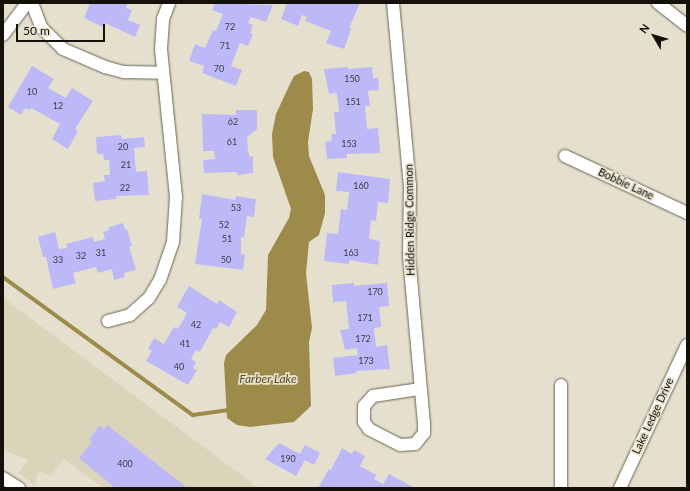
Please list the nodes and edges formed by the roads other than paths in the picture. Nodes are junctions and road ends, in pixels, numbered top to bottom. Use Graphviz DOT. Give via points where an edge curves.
graph roads {
  1 [pos="27,3"];
  2 [pos="32,3"];
  3 [pos="169,3"];
  4 [pos="393,3"];
  5 [pos="658,3"];
  6 [pos="687,26"];
  7 [pos="3,35"];
  8 [pos="163,73"];
  9 [pos="566,156"];
  10 [pos="687,213"];
  11 [pos="108,321"];
  12 [pos="687,345"];
  13 [pos="561,385"];
  14 [pos="420,389"];
  15 [pos="3,478"];
  16 [pos="19,488"];
  17 [pos="560,488"];
  18 [pos="620,488"];
  1 -- 7 [label="street"];
  2 -- 8 [label="street" via="41,27 63,49 105,67 130,73"];
  3 -- 8 [label="street" via="161,34"];
  4 -- 14 [label="street, Hidden Ridge Common" via="411,193 409,256"];
  5 -- 6 [label="street"];
  8 -- 11 [label="street" via="176,197 173,242 160,280 149,298 130,315"];
  9 -- 10 [label="street, Bobbie Lane"];
  12 -- 18 [label="street, Lake Ledge Drive"];
  13 -- 17 [label="street"];
  14 -- 14 [label="street, Hidden Ridge Common" via="373,396 364,406 364,422 370,429 400,445 415,444 424,433"];
  15 -- 16 [label="street"];
}
